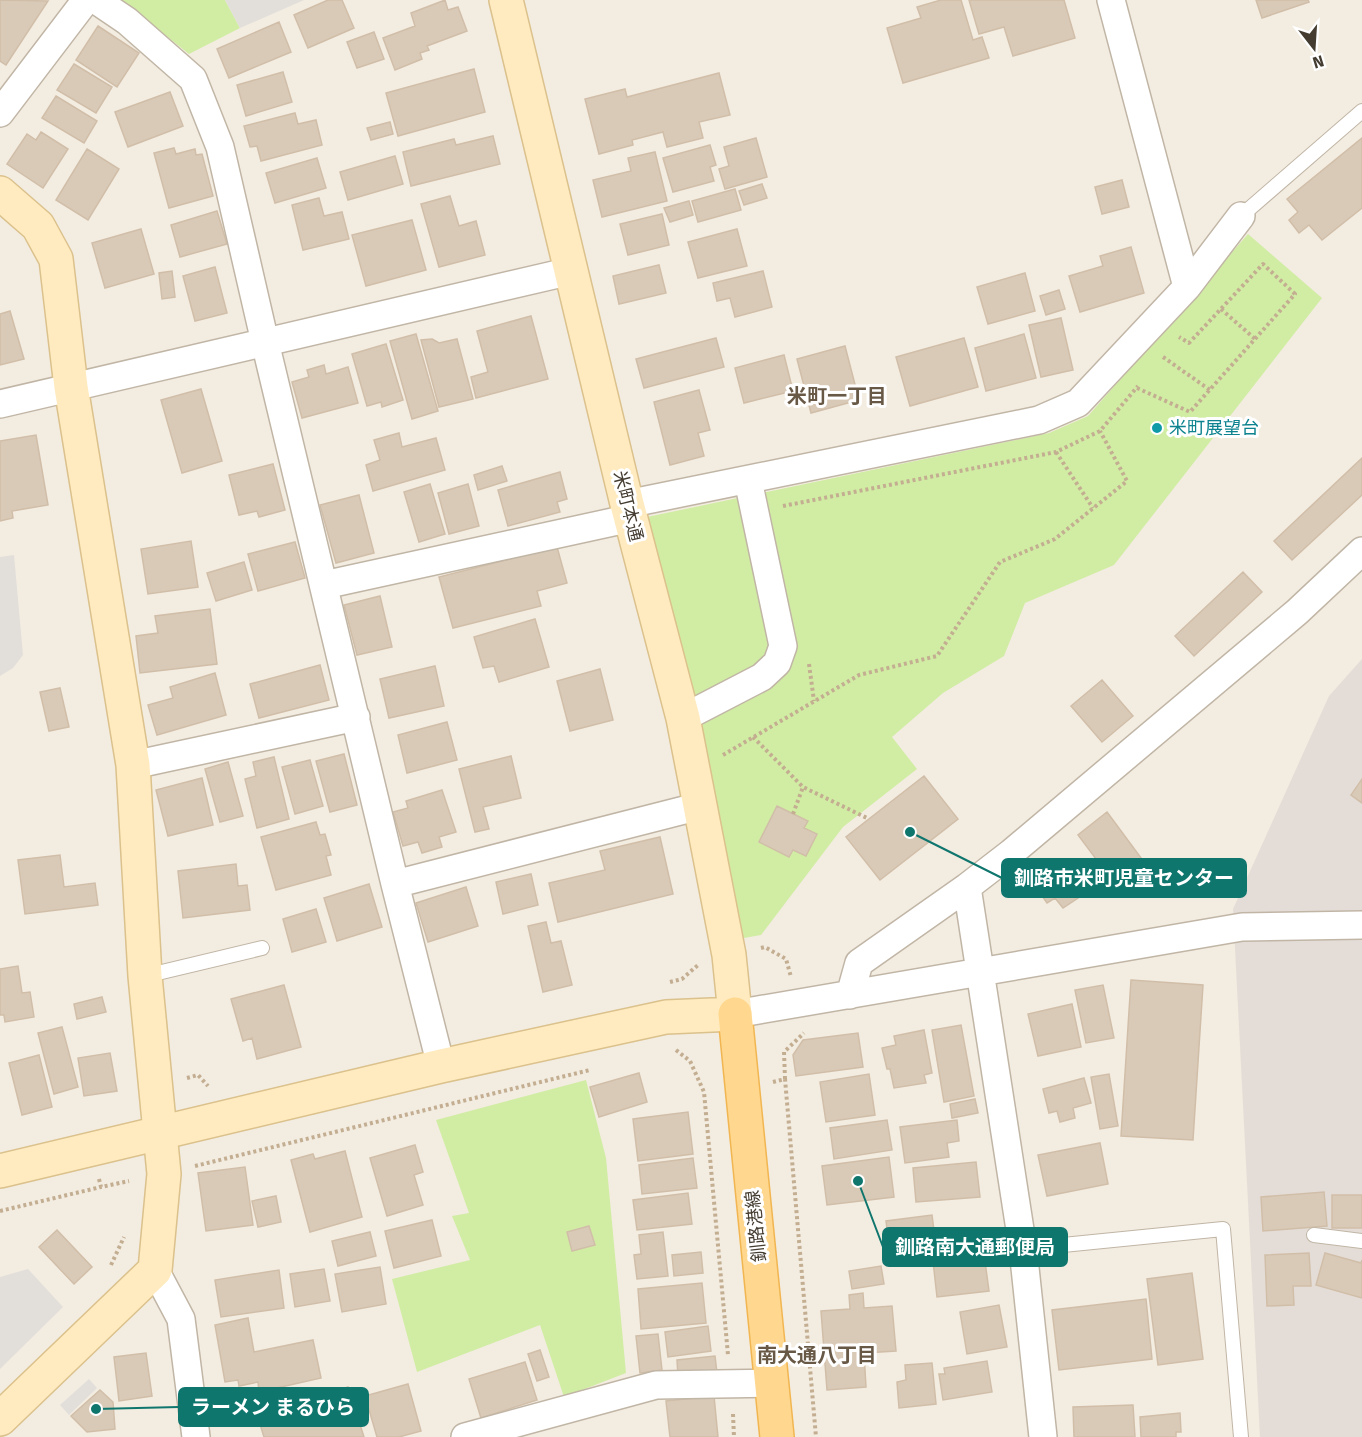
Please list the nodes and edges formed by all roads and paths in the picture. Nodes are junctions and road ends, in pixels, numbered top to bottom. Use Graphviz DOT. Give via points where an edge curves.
graph roads {
  1 [pos="86,0"];
  2 [pos="96,0"];
  3 [pos="1111,0"];
  4 [pos="511,2"];
  5 [pos="1362,111"];
  6 [pos="0,114"];
  7 [pos="0,193"];
  8 [pos="1241,216"];
  9 [pos="1263,264"];
  10 [pos="571,271"];
  11 [pos="1187,287"];
  12 [pos="1221,309"];
  13 [pos="1255,339"];
  14 [pos="265,342"];
  15 [pos="1163,357"];
  16 [pos="71,387"];
  17 [pos="1137,388"];
  18 [pos="1210,390"];
  19 [pos="0,404"];
  20 [pos="1100,432"];
  21 [pos="1056,452"];
  22 [pos="748,480"];
  23 [pos="1093,508"];
  24 [pos="629,511"];
  25 [pos="1362,551"];
  26 [pos="324,585"];
  27 [pos="808,660"];
  28 [pos="814,701"];
  29 [pos="356,717"];
  30 [pos="683,718"];
  31 [pos="753,737"];
  32 [pos="133,765"];
  33 [pos="693,772"];
  34 [pos="803,787"];
  35 [pos="700,806"];
  36 [pos="793,814"];
  37 [pos="869,819"];
  38 [pos="395,884"];
  39 [pos="968,887"];
  40 [pos="1362,925"];
  41 [pos="262,948"];
  42 [pos="982,972"];
  43 [pos="145,976"];
  44 [pos="850,995"];
  45 [pos="735,1014"];
  46 [pos="675,1049"];
  47 [pos="441,1066"];
  48 [pos="595,1069"];
  49 [pos="160,1133"];
  50 [pos="0,1171"];
  51 [pos="164,1174"];
  52 [pos="101,1187"];
  53 [pos="0,1211"];
  54 [pos="1314,1235"];
  55 [pos="1362,1241"];
  56 [pos="1023,1249"];
  57 [pos="155,1270"];
  58 [pos="772,1383"];
  59 [pos="731,1384"];
  60 [pos="0,1419"];
  61 [pos="196,1437"];
  62 [pos="465,1437"];
  63 [pos="734,1437"];
  64 [pos="777,1437"];
  65 [pos="1043,1437"];
  66 [pos="1241,1437"];
  1 -- 6 [label="street"];
  2 -- 14 [label="street" via="127,21 193,79 220,147"];
  3 -- 11 [label="street"];
  4 -- 10 [label="street, 米町本通"];
  5 -- 8 [label="lane"];
  7 -- 16 [label="street" via="39,226 56,259"];
  8 -- 11 [label="street"];
  9 -- 13 [label="path" via="1295,294"];
  10 -- 14 [label="street"];
  10 -- 24 [label="street, 米町本通"];
  11 -- 22 [label="street" via="1078,403 1039,420"];
  12 -- 13 [label="path"];
  13 -- 18 [label="path"];
  14 -- 16 [label="street"];
  14 -- 26 [label="street"];
  15 -- 18 [label="path"];
  16 -- 19 [label="street"];
  16 -- 32 [label="street"];
  17 -- 18 [label="path" via="1190,412"];
  20 -- 23 [label="path" via="1127,481"];
  21 -- 23 [label="path"];
  22 -- 24 [label="street"];
  22 -- 30 [label="street" via="783,646 777,663 762,677"];
  23 -- 28 [label="path" via="1055,539 1000,562 937,656 859,675"];
  24 -- 26 [label="street"];
  24 -- 30 [label="street, 米町本通"];
  25 -- 39 [label="street" via="1297,612"];
  26 -- 29 [label="street"];
  27 -- 28 [label="path"];
  28 -- 31 [label="path"];
  29 -- 32 [label="street"];
  29 -- 38 [label="street"];
  30 -- 33 [label="street, 米町本通"];
  31 -- 33 [label="path"];
  31 -- 34 [label="path"];
  32 -- 43 [label="street"];
  33 -- 35 [label="street, 米町本通"];
  34 -- 36 [label="path"];
  34 -- 37 [label="path"];
  35 -- 38 [label="street"];
  35 -- 45 [label="street, 米町本通" via="729,955"];
  38 -- 47 [label="street"];
  39 -- 42 [label="street"];
  39 -- 44 [label="street" via="859,963"];
  40 -- 42 [label="street" via="1242,927"];
  41 -- 43 [label="lane"];
  42 -- 44 [label="street"];
  42 -- 56 [label="street"];
  43 -- 49 [label="street"];
  44 -- 45 [label="street"];
  45 -- 47 [label="street" via="666,1017"];
  45 -- 58 [label="main road, 釧路港線"];
  46 -- 59 [label="path" via="690,1061 704,1092"];
  47 -- 49 [label="street"];
  48 -- 51 [label="path"];
  49 -- 50 [label="street"];
  49 -- 51 [label="street"];
  51 -- 57 [label="street"];
  52 -- 53 [label="path"];
  54 -- 55 [label="lane"];
  56 -- 65 [label="street"];
  56 -- 66 [label="lane" via="1223,1229"];
  57 -- 60 [label="street"];
  57 -- 61 [label="street" via="181,1319"];
  58 -- 59 [label="street"];
  58 -- 64 [label="main road, 釧路港線"];
  59 -- 62 [label="street" via="656,1385"];
  59 -- 63 [label="path"];
}
